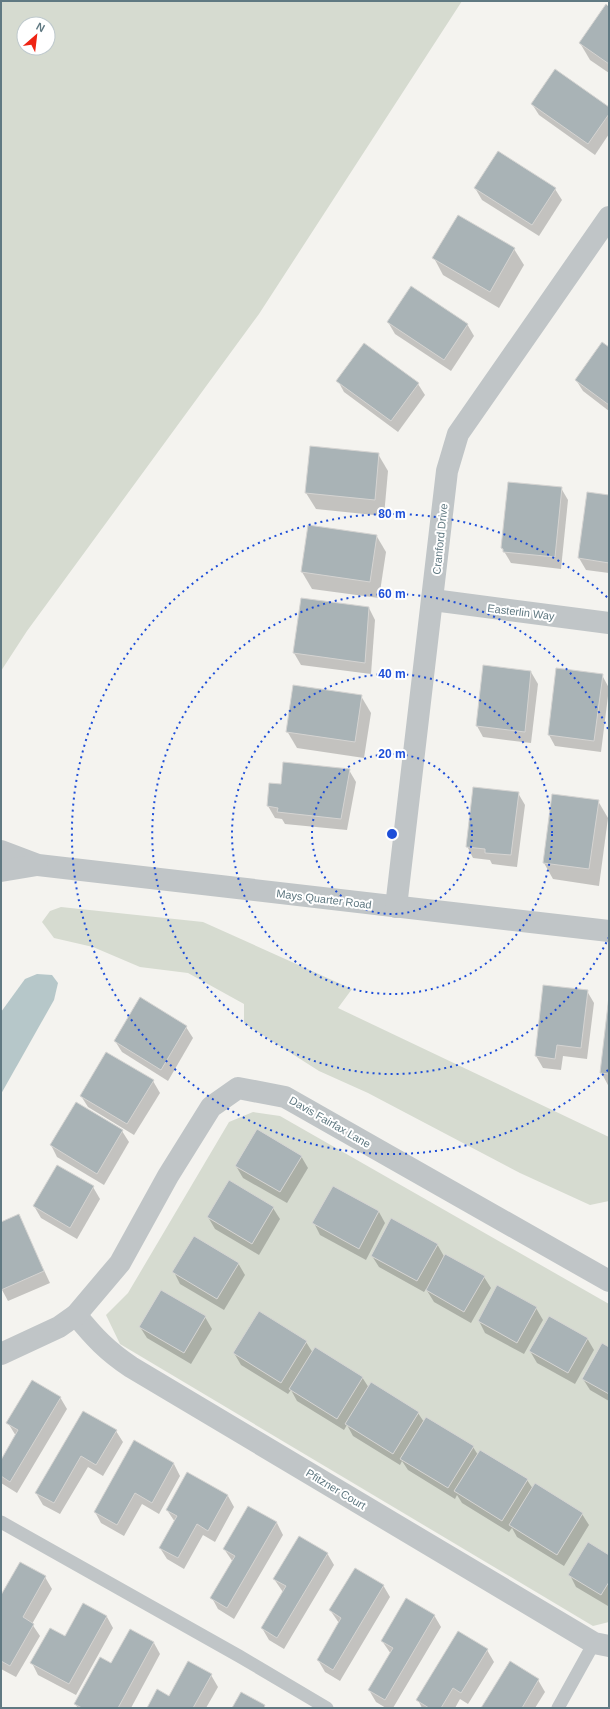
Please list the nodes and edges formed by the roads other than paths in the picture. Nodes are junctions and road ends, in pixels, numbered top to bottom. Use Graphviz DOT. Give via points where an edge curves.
graph roads {
  1 [pos="609,217"];
  2 [pos="433,600"];
  3 [pos="609,623"];
  4 [pos="1,851"];
  5 [pos="38,865"];
  6 [pos="1,871"];
  7 [pos="396,907"];
  8 [pos="609,931"];
  9 [pos="609,1281"];
  10 [pos="76,1315"];
  11 [pos="1,1354"];
  12 [pos="1,1522"];
  13 [pos="602,1644"];
  14 [pos="327,1708"];
  15 [pos="558,1708"];
  1 -- 2 [label="street, Cranford Drive" via="458,434 447,471"];
  2 -- 3 [label="street, Easterlin Way"];
  2 -- 7 [label="street, Cranford Drive"];
  4 -- 5 [label="street, Mays Quarter Road"];
  5 -- 6 [label="street, Mays Quarter Road"];
  5 -- 7 [label="street, Mays Quarter Road"];
  7 -- 8 [label="street, Mays Quarter Road"];
  9 -- 10 [label="street, Davis Fairfax Lane" via="285,1096 238,1088 211,1107 168,1176 120,1263"];
  10 -- 11 [label="street, Davis Fairfax Lane" via="59,1327"];
  10 -- 13 [label="street, Pfitzner Court" via="112,1354"];
  12 -- 14 [label="lane"];
  13 -- 15 [label="lane"];
}
